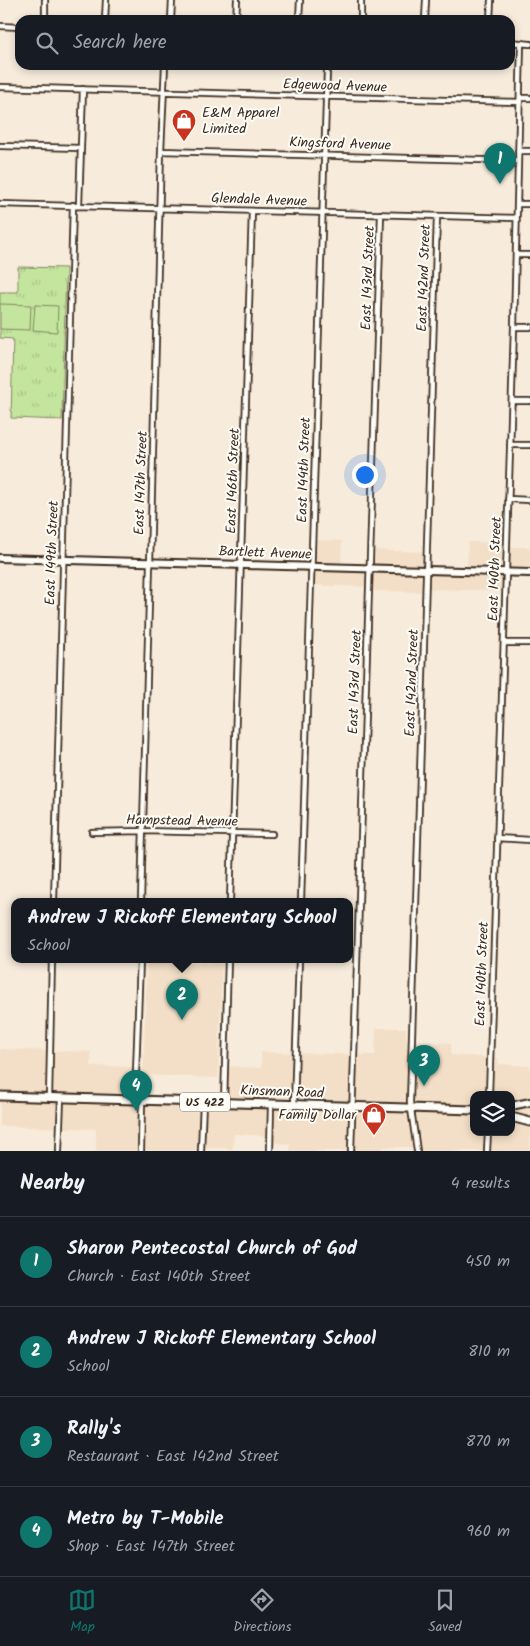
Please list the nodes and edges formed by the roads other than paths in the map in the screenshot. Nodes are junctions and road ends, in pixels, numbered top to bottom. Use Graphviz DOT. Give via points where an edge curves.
graph roads {
  1 [pos="46,0"];
  2 [pos="106,0"];
  3 [pos="172,0"];
  4 [pos="237,0"];
  5 [pos="300,0"];
  6 [pos="361,0"];
  7 [pos="426,0"];
  8 [pos="491,0"];
  9 [pos="45,15"];
  10 [pos="105,15"];
  11 [pos="171,15"];
  12 [pos="236,15"];
  13 [pos="299,15"];
  14 [pos="361,15"];
  15 [pos="425,15"];
  16 [pos="490,15"];
  17 [pos="0,26"];
  18 [pos="15,27"];
  19 [pos="515,43"];
  20 [pos="521,44"];
  21 [pos="530,44"];
  22 [pos="165,70"];
  23 [pos="328,70"];
  24 [pos="0,87"];
  25 [pos="83,90"];
  26 [pos="163,92"];
  27 [pos="327,97"];
  28 [pos="530,98"];
  29 [pos="520,100"];
  30 [pos="0,146"];
  31 [pos="81,148"];
  32 [pos="161,151"];
  33 [pos="518,151"];
  34 [pos="530,151"];
  35 [pos="325,155"];
  36 [pos="518,161"];
  37 [pos="0,204"];
  38 [pos="517,204"];
  39 [pos="530,204"];
  40 [pos="73,205"];
  41 [pos="79,205"];
  42 [pos="160,208"];
  43 [pos="252,211"];
  44 [pos="323,214"];
  45 [pos="381,214"];
  46 [pos="437,216"];
  47 [pos="516,218"];
  48 [pos="516,255"];
  49 [pos="530,256"];
  50 [pos="514,326"];
  51 [pos="530,327"];
  52 [pos="512,401"];
  53 [pos="530,401"];
  54 [pos="510,445"];
  55 [pos="530,445"];
  56 [pos="508,499"];
  57 [pos="530,500"];
  58 [pos="0,558"];
  59 [pos="64,560"];
  60 [pos="150,562"];
  61 [pos="241,565"];
  62 [pos="312,566"];
  63 [pos="370,568"];
  64 [pos="426,570"];
  65 [pos="506,573"];
  66 [pos="530,573"];
  67 [pos="504,643"];
  68 [pos="530,643"];
  69 [pos="143,831"];
  70 [pos="92,832"];
  71 [pos="232,833"];
  72 [pos="272,834"];
  73 [pos="497,838"];
  74 [pos="530,840"];
  75 [pos="54,898"];
  76 [pos="141,898"];
  77 [pos="230,898"];
  78 [pos="301,898"];
  79 [pos="52,963"];
  80 [pos="140,963"];
  81 [pos="228,963"];
  82 [pos="299,963"];
  83 [pos="489,1091"];
  84 [pos="0,1096"];
  85 [pos="49,1098"];
  86 [pos="61,1098"];
  87 [pos="142,1100"];
  88 [pos="203,1102"];
  89 [pos="530,1102"];
  90 [pos="224,1103"];
  91 [pos="272,1104"];
  92 [pos="294,1105"];
  93 [pos="515,1105"];
  94 [pos="352,1107"];
  95 [pos="410,1108"];
  96 [pos="470,1110"];
  97 [pos="515,1118"];
  98 [pos="530,1122"];
  99 [pos="488,1136"];
  100 [pos="59,1151"];
  101 [pos="140,1151"];
  102 [pos="201,1151"];
  103 [pos="270,1151"];
  104 [pos="350,1151"];
  105 [pos="416,1151"];
  106 [pos="487,1151"];
  1 -- 9 [label="street"];
  2 -- 10 [label="street"];
  3 -- 11 [label="street"];
  4 -- 12 [label="street"];
  5 -- 13 [label="street"];
  6 -- 14 [label="street"];
  7 -- 15 [label="street"];
  8 -- 16 [label="street"];
  17 -- 18 [label="street"];
  19 -- 20 [label="street"];
  20 -- 21 [label="street"];
  20 -- 29 [label="street, East 140th Street"];
  22 -- 26 [label="street, East 147th Street"];
  23 -- 27 [label="street, East 144th Street"];
  24 -- 25 [label="street, Edgewood Avenue"];
  25 -- 26 [label="street, Edgewood Avenue"];
  25 -- 31 [label="street"];
  26 -- 27 [label="street, Edgewood Avenue"];
  26 -- 32 [label="street, East 147th Street"];
  27 -- 29 [label="street, Edgewood Avenue"];
  27 -- 35 [label="street, East 144th Street"];
  28 -- 29 [label="street, Edgewood Avenue"];
  29 -- 33 [label="street, East 140th Street"];
  30 -- 31 [label="street"];
  31 -- 41 [label="street"];
  32 -- 35 [label="street, Kingsford Avenue"];
  32 -- 42 [label="street, East 147th Street"];
  33 -- 34 [label="street"];
  33 -- 36 [label="street, East 140th Street"];
  35 -- 36 [label="street, Kingsford Avenue"];
  35 -- 44 [label="street, East 144th Street"];
  36 -- 38 [label="street, East 140th Street"];
  37 -- 40 [label="street, Glendale Avenue"];
  38 -- 39 [label="street"];
  38 -- 47 [label="street, East 140th Street"];
  40 -- 41 [label="street, Glendale Avenue"];
  40 -- 59 [label="street, East 149th Street"];
  41 -- 42 [label="street, Glendale Avenue"];
  42 -- 43 [label="street, Glendale Avenue"];
  42 -- 60 [label="street, East 147th Street"];
  43 -- 44 [label="street, Glendale Avenue"];
  43 -- 61 [label="street, East 146th Street"];
  44 -- 45 [label="street, Glendale Avenue"];
  44 -- 62 [label="street, East 144th Street"];
  45 -- 46 [label="street, Glendale Avenue"];
  45 -- 63 [label="street, East 143rd Street"];
  46 -- 47 [label="street, Glendale Avenue"];
  46 -- 64 [label="street, East 142nd Street"];
  47 -- 48 [label="street, East 140th Street"];
  48 -- 49 [label="street"];
  48 -- 50 [label="street, East 140th Street"];
  50 -- 51 [label="street"];
  50 -- 52 [label="street, East 140th Street"];
  52 -- 53 [label="street"];
  52 -- 54 [label="street, East 140th Street"];
  54 -- 55 [label="street"];
  54 -- 56 [label="street, East 140th Street"];
  56 -- 57 [label="street"];
  56 -- 65 [label="street, East 140th Street"];
  58 -- 59 [label="street, Bartlett Avenue"];
  59 -- 60 [label="street, Bartlett Avenue"];
  59 -- 75 [label="street, East 149th Street"];
  60 -- 61 [label="street, Bartlett Avenue"];
  60 -- 69 [label="street, East 147th Street"];
  61 -- 62 [label="street, Bartlett Avenue"];
  61 -- 71 [label="street, East 146th Street"];
  62 -- 63 [label="street, Bartlett Avenue"];
  62 -- 78 [label="street, East 144th Street"];
  63 -- 64 [label="street, Bartlett Avenue"];
  63 -- 94 [label="street, East 143rd Street"];
  64 -- 65 [label="street, Bartlett Avenue"];
  64 -- 95 [label="street, East 142nd Street"];
  65 -- 66 [label="street, Bartlett Avenue"];
  65 -- 67 [label="street, East 140th Street"];
  67 -- 68 [label="street"];
  67 -- 73 [label="street, East 140th Street"];
  69 -- 70 [label="street, Hampstead Avenue"];
  69 -- 71 [label="street, Hampstead Avenue"];
  69 -- 76 [label="street, East 147th Street"];
  71 -- 72 [label="street, Hampstead Avenue"];
  71 -- 77 [label="street, East 146th Street"];
  73 -- 74 [label="street"];
  73 -- 83 [label="street, East 140th Street"];
  79 -- 85 [label="street"];
  80 -- 87 [label="street" via="136,1073"];
  81 -- 90 [label="street"];
  82 -- 92 [label="street"];
  84 -- 85 [label="main road, Kinsman Road / US 422"];
  85 -- 86 [label="main road, Kinsman Road / US 422"];
  86 -- 87 [label="main road, Kinsman Road / US 422"];
  86 -- 100 [label="street"];
  87 -- 88 [label="main road, Kinsman Road / US 422"];
  87 -- 101 [label="street"];
  88 -- 90 [label="main road, Kinsman Road / US 422"];
  88 -- 102 [label="street"];
  89 -- 93 [label="street"];
  90 -- 91 [label="main road, Kinsman Road / US 422"];
  91 -- 92 [label="main road, Kinsman Road / US 422"];
  91 -- 103 [label="street"];
  92 -- 94 [label="main road, Kinsman Road / US 422"];
  94 -- 95 [label="main road, Kinsman Road / US 422"];
  94 -- 104 [label="street, East 143rd Street"];
  95 -- 96 [label="main road, Kinsman Road / US 422"];
  95 -- 105 [label="street, East 142nd Street"];
  97 -- 98 [label="main road"];
  99 -- 106 [label="street"];
}
